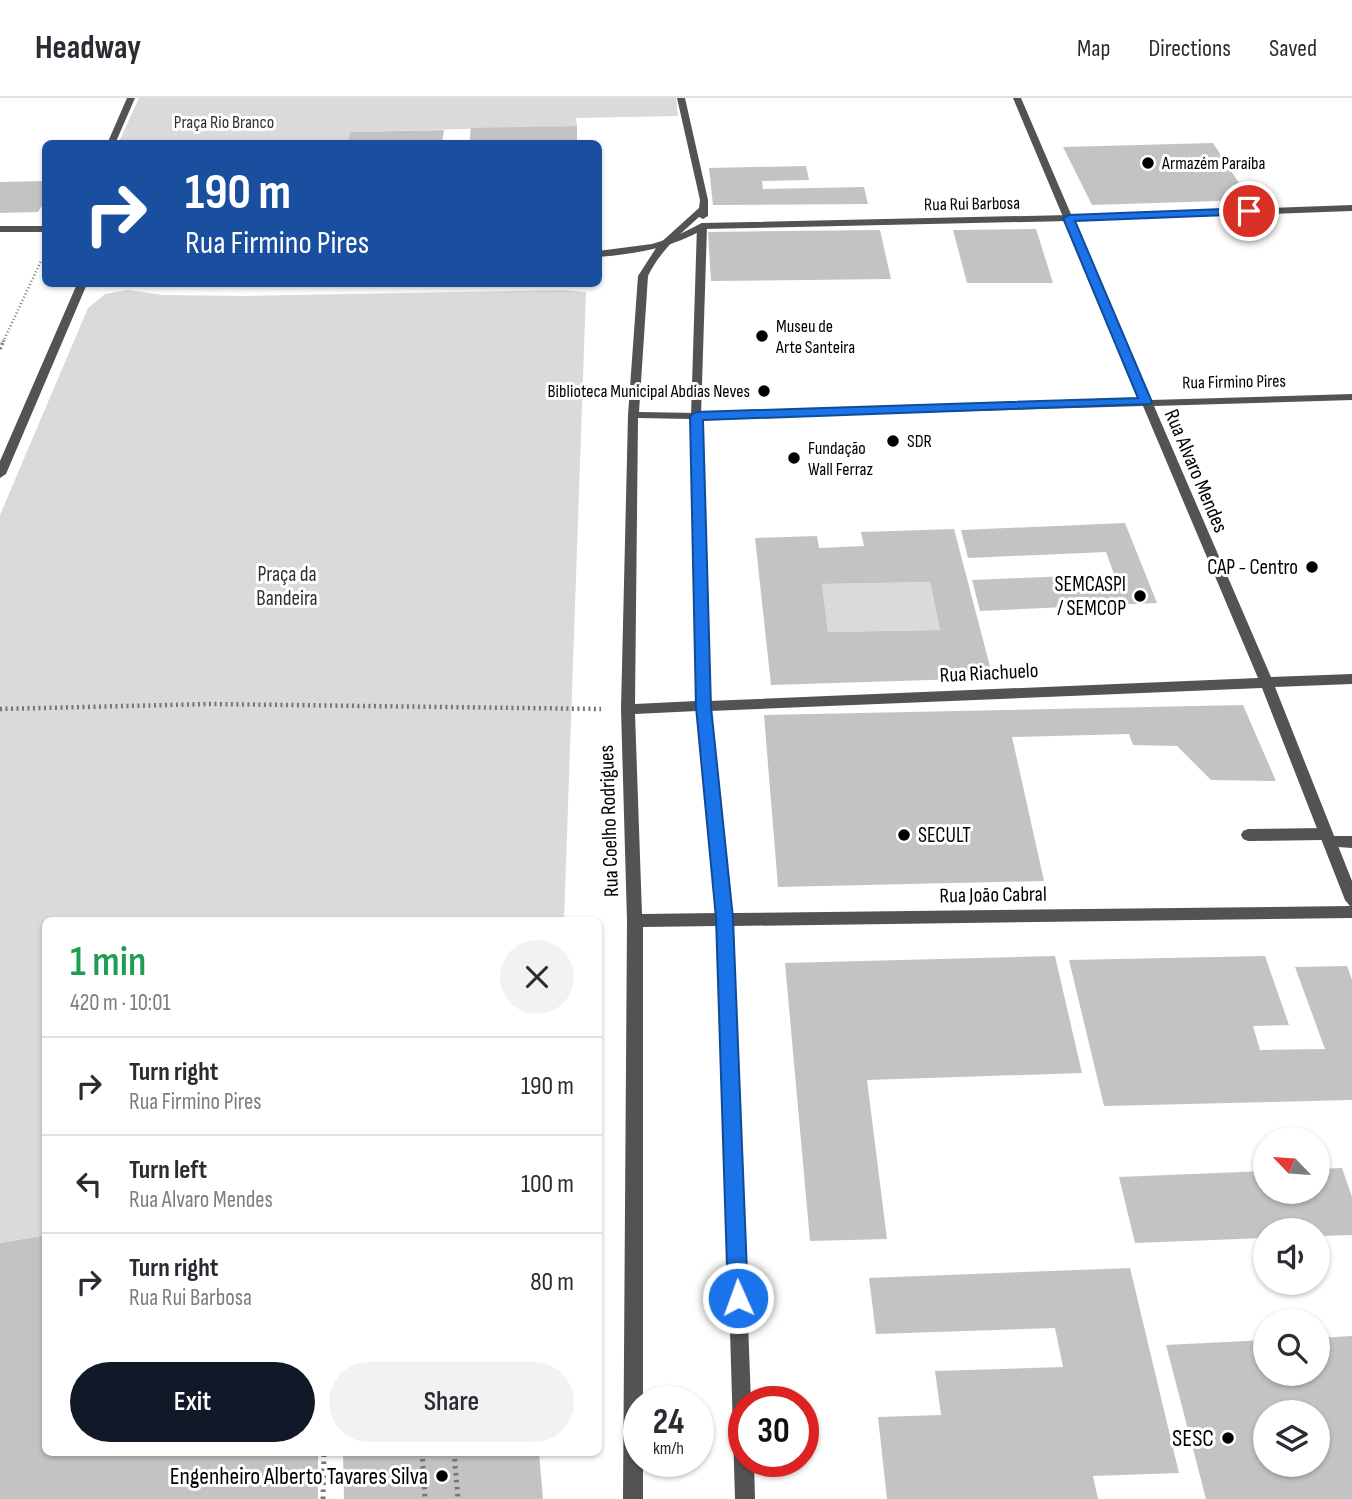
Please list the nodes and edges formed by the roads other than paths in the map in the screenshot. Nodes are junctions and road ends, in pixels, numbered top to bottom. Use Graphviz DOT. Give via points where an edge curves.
graph roads {
  1 [pos="131,98"];
  2 [pos="681,98"];
  3 [pos="1017,98"];
  4 [pos="113,140"];
  5 [pos="1352,208"];
  6 [pos="703,209"];
  7 [pos="1069,218"];
  8 [pos="702,226"];
  9 [pos="0,229"];
  10 [pos="42,229"];
  11 [pos="659,247"];
  12 [pos="602,254"];
  13 [pos="81,287"];
  14 [pos="1352,397"];
  15 [pos="1146,402"];
  16 [pos="634,415"];
  17 [pos="696,416"];
  18 [pos="0,474"];
  19 [pos="1352,678"];
  20 [pos="1266,682"];
  21 [pos="703,707"];
  22 [pos="628,709"];
  23 [pos="1248,835"];
  24 [pos="1327,838"];
  25 [pos="1352,842"];
  26 [pos="1352,900"];
  27 [pos="1352,912"];
  28 [pos="725,918"];
  29 [pos="635,921"];
  30 [pos="741,1386"];
  31 [pos="744,1477"];
  32 [pos="633,1499"];
  33 [pos="745,1499"];
  1 -- 4 [label="street"];
  2 -- 6 [label="street"];
  3 -- 7 [label="street, Rua Alvaro Mendes"];
  5 -- 7 [label="street, Rua Rui Barbosa"];
  6 -- 8 [label="street"];
  6 -- 11 [label="street, Rua Coelho Rodrigues"];
  7 -- 8 [label="street, Rua Rui Barbosa"];
  7 -- 15 [label="street, Rua Alvaro Mendes"];
  8 -- 11 [label="street, Rua Rui Barbosa"];
  8 -- 17 [label="street"];
  9 -- 10 [label="street"];
  11 -- 12 [label="street, Rua Rui Barbosa"];
  11 -- 16 [label="street, Rua Coelho Rodrigues" via="643,276"];
  13 -- 18 [label="street"];
  14 -- 15 [label="street, Rua Firmino Pires"];
  15 -- 17 [label="street, Rua Firmino Pires"];
  15 -- 20 [label="street, Rua Alvaro Mendes"];
  16 -- 17 [label="street, Rua Firmino Pires"];
  16 -- 22 [label="street, Rua Coelho Rodrigues"];
  17 -- 21 [label="street"];
  19 -- 20 [label="street, Rua Riachuelo"];
  20 -- 21 [label="street, Rua Riachuelo"];
  20 -- 24 [label="street, Rua Alvaro Mendes"];
  21 -- 22 [label="street, Rua Riachuelo"];
  21 -- 28 [label="street"];
  22 -- 29 [label="street, Rua Coelho Rodrigues"];
  23 -- 24 [label="street"];
  24 -- 25 [label="street"];
  24 -- 26 [label="street, Rua Alvaro Mendes"];
  27 -- 28 [label="street, Rua João Cabral"];
  28 -- 29 [label="street, Rua João Cabral"];
  28 -- 30 [label="street"];
  29 -- 32 [label="street, Rua Coelho Rodrigues"];
  31 -- 33 [label="street"];
}
